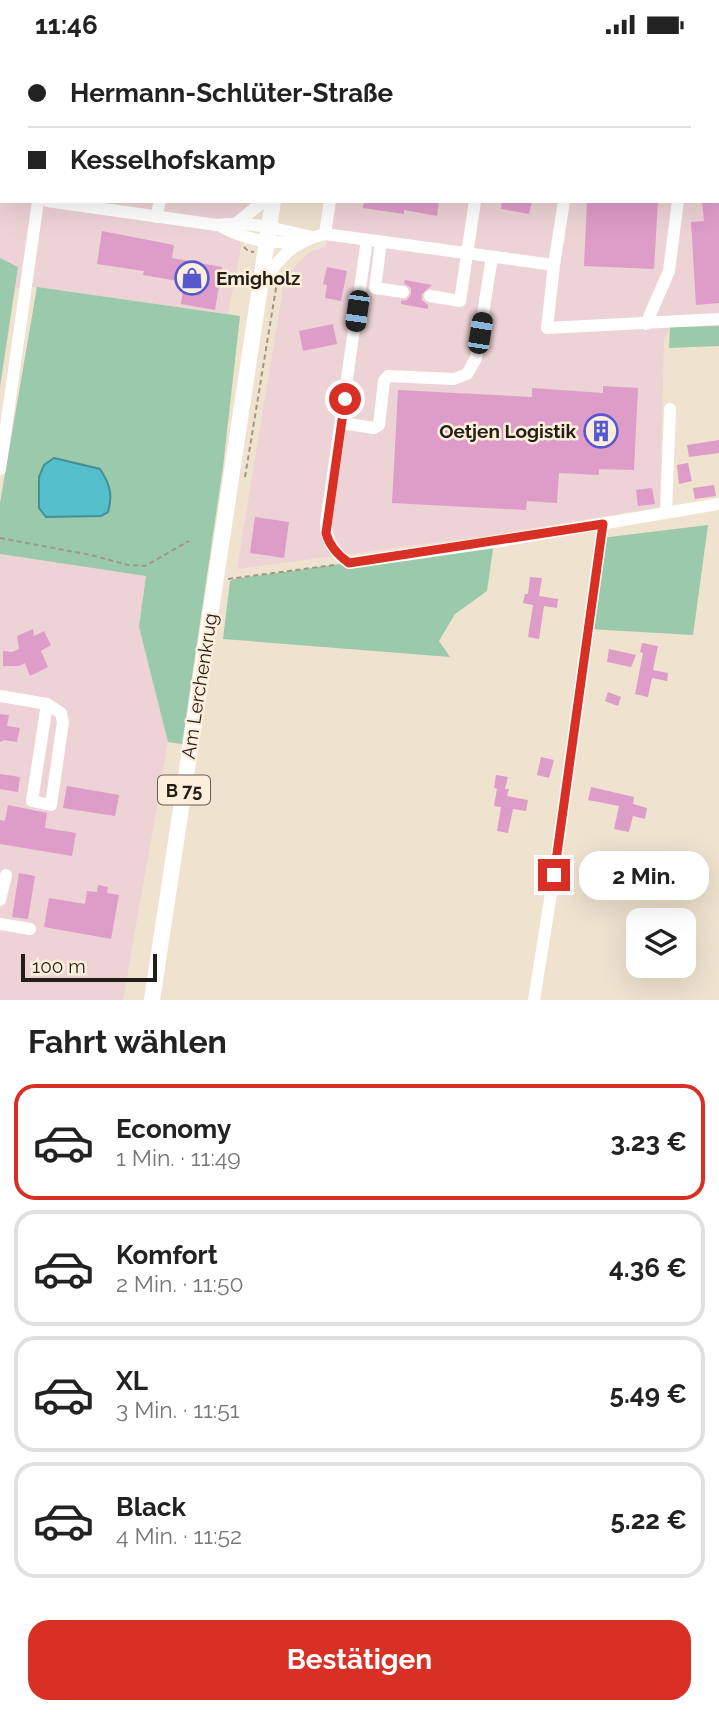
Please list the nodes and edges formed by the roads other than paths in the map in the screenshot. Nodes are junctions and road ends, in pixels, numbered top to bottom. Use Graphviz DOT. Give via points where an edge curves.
graph roads {
  1 [pos="38,203"];
  2 [pos="70,203"];
  3 [pos="160,203"];
  4 [pos="262,203"];
  5 [pos="273,203"];
  6 [pos="330,203"];
  7 [pos="475,203"];
  8 [pos="564,203"];
  9 [pos="678,203"];
  10 [pos="94,205"];
  11 [pos="156,217"];
  12 [pos="238,222"];
  13 [pos="217,225"];
  14 [pos="268,234"];
  15 [pos="326,234"];
  16 [pos="311,237"];
  17 [pos="367,240"];
  18 [pos="381,242"];
  19 [pos="298,243"];
  20 [pos="467,254"];
  21 [pos="492,257"];
  22 [pos="554,265"];
  23 [pos="260,287"];
  24 [pos="403,292"];
  25 [pos="430,296"];
  26 [pos="719,319"];
  27 [pos="646,324"];
  28 [pos="670,409"];
  29 [pos="342,423"];
  30 [pos="0,469"];
  31 [pos="719,504"];
  32 [pos="666,512"];
  33 [pos="603,524"];
  34 [pos="0,696"];
  35 [pos="47,704"];
  36 [pos="6,875"];
  37 [pos="0,899"];
  38 [pos="0,924"];
  39 [pos="30,929"];
  40 [pos="152,1000"];
  41 [pos="534,1000"];
  1 -- 30 [label="street"];
  2 -- 10 [label="street"];
  3 -- 11 [label="street"];
  4 -- 12 [label="street"];
  5 -- 14 [label="main road, B 75"];
  6 -- 15 [label="street"];
  7 -- 20 [label="street"];
  8 -- 22 [label="street"];
  9 -- 27 [label="street" via="669,271"];
  10 -- 11 [label="street"];
  11 -- 13 [label="street"];
  12 -- 13 [label="street"];
  12 -- 14 [label="street"];
  13 -- 14 [label="street" via="242,238"];
  14 -- 16 [label="street"];
  14 -- 19 [label="street"];
  14 -- 23 [label="main road, B 75"];
  15 -- 16 [label="street"];
  15 -- 17 [label="street"];
  16 -- 19 [label="street"];
  17 -- 18 [label="street"];
  17 -- 29 [label="street"];
  18 -- 20 [label="street"];
  18 -- 24 [label="street" via="375,288"];
  19 -- 23 [label="street" via="279,258"];
  20 -- 21 [label="street"];
  20 -- 25 [label="street" via="460,302"];
  21 -- 22 [label="street"];
  21 -- 29 [label="street" via="476,358 467,375 454,379 388,376 379,425"];
  22 -- 27 [label="street" via="547,328"];
  23 -- 40 [label="main road, Am Lerchenkrug / B 75"];
  26 -- 27 [label="street"];
  28 -- 32 [label="street"];
  29 -- 33 [label="street" via="326,523 327,539 345,560"];
  31 -- 32 [label="street"];
  32 -- 33 [label="street"];
  33 -- 41 [label="street"];
  34 -- 35 [label="street"];
  35 -- 35 [label="street" via="61,713 64,722 51,804 32,801"];
  36 -- 37 [label="street"];
  38 -- 39 [label="street"];
}
